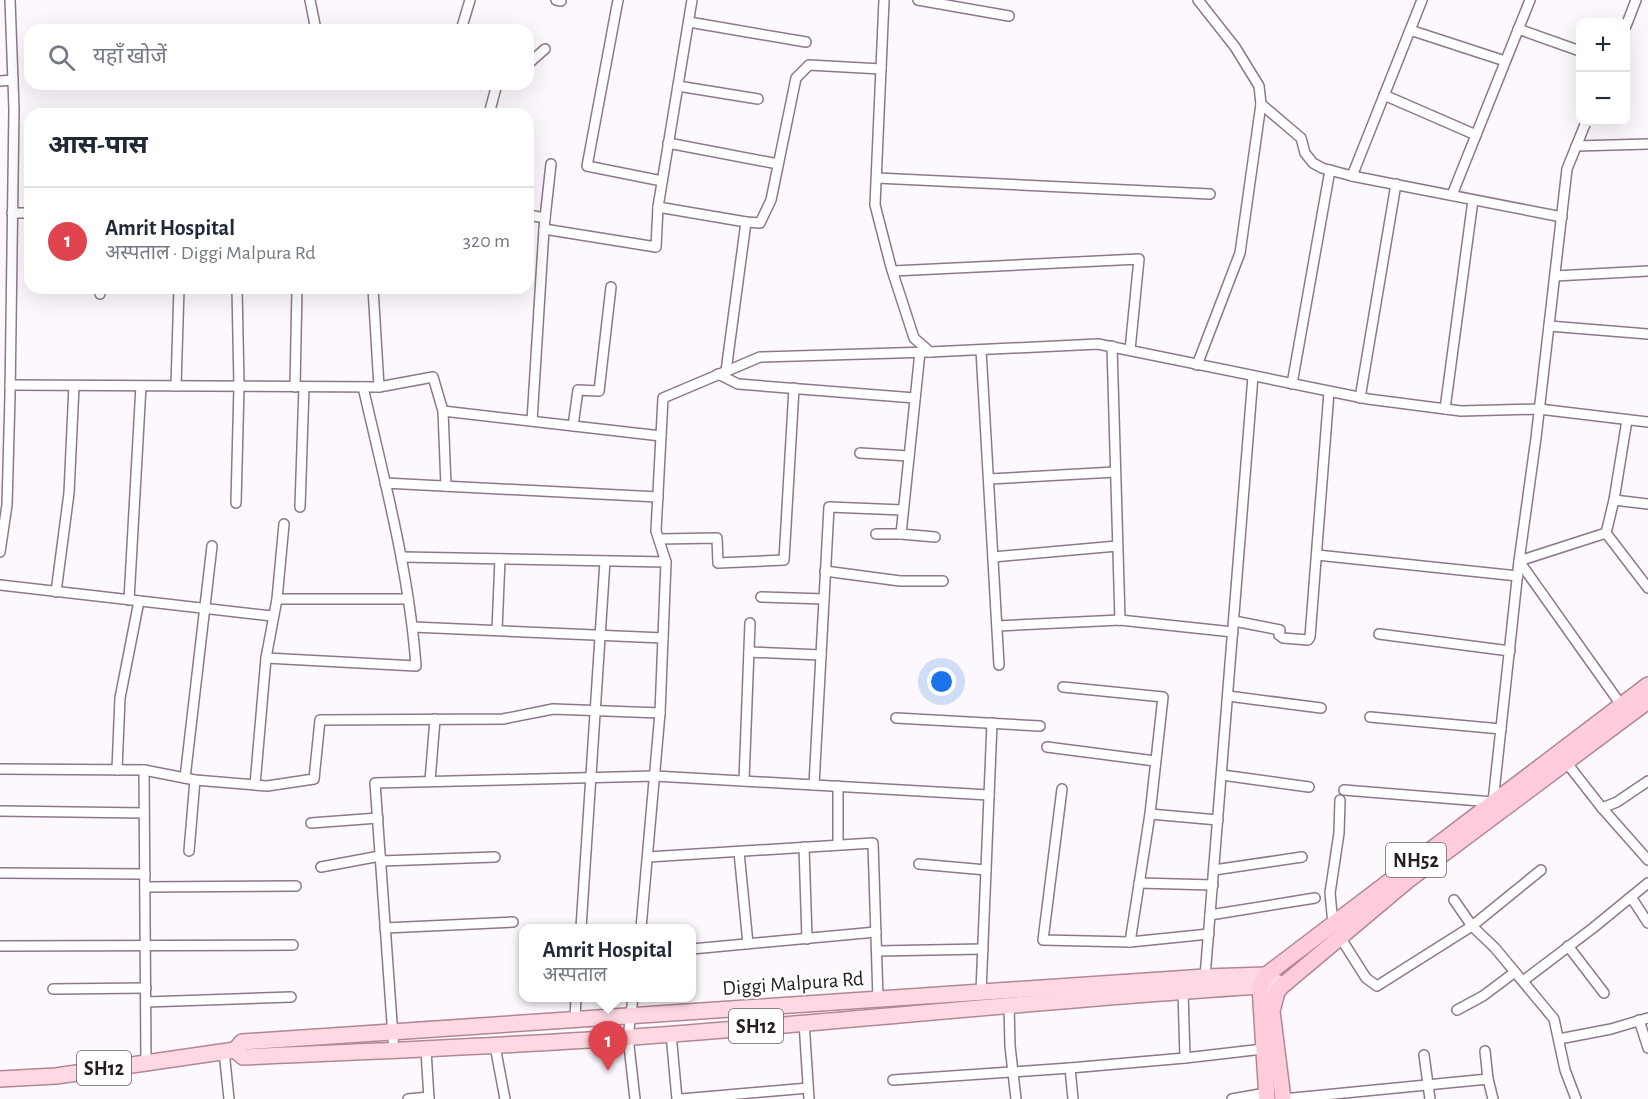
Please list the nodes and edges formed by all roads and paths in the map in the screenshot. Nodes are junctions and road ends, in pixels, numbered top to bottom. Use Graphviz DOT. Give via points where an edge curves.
graph roads {
  1 [pos="10,0"];
  2 [pos="310,0"];
  3 [pos="470,0"];
  4 [pos="556,0"];
  5 [pos="618,0"];
  6 [pos="692,0"];
  7 [pos="884,0"];
  8 [pos="918,0"];
  9 [pos="1198,0"];
  10 [pos="1422,0"];
  11 [pos="1530,0"];
  12 [pos="1636,0"];
  13 [pos="561,1"];
  14 [pos="1009,16"];
  15 [pos="1629,18"];
  16 [pos="689,22"];
  17 [pos="315,24"];
  18 [pos="463,24"];
  19 [pos="1518,29"];
  20 [pos="1410,30"];
  21 [pos="806,42"];
  22 [pos="545,49"];
  23 [pos="1576,49"];
  24 [pos="534,59"];
  25 [pos="1505,61"];
  26 [pos="881,69"];
  27 [pos="13,80"];
  28 [pos="0,81"];
  29 [pos="678,86"];
  30 [pos="495,90"];
  31 [pos="1384,95"];
  32 [pos="758,99"];
  33 [pos="1261,104"];
  34 [pos="491,108"];
  35 [pos="1584,126"];
  36 [pos="1476,135"];
  37 [pos="668,143"];
  38 [pos="1648,144"];
  39 [pos="1576,146"];
  40 [pos="551,164"];
  41 [pos="778,165"];
  42 [pos="1330,170"];
  43 [pos="1352,176"];
  44 [pos="877,178"];
  45 [pos="662,181"];
  46 [pos="1396,184"];
  47 [pos="1210,194"];
  48 [pos="1452,195"];
  49 [pos="1473,200"];
  50 [pos="658,207"];
  51 [pos="12,213"];
  52 [pos="24,213"];
  53 [pos="534,215"];
  54 [pos="1562,217"];
  55 [pos="545,218"];
  56 [pos="746,222"];
  57 [pos="544,229"];
  58 [pos="0,239"];
  59 [pos="11,240"];
  60 [pos="1648,271"];
  61 [pos="893,272"];
  62 [pos="1555,276"];
  63 [pos="611,287"];
  64 [pos="179,294"];
  65 [pos="237,294"];
  66 [pos="297,294"];
  67 [pos="372,294"];
  68 [pos="11,321"];
  69 [pos="0,322"];
  70 [pos="1549,326"];
  71 [pos="1648,334"];
  72 [pos="1112,346"];
  73 [pos="981,350"];
  74 [pos="1131,350"];
  75 [pos="925,352"];
  76 [pos="1197,365"];
  77 [pos="722,373"];
  78 [pos="1253,376"];
  79 [pos="1292,384"];
  80 [pos="10,386"];
  81 [pos="74,386"];
  82 [pos="141,386"];
  83 [pos="176,386"];
  84 [pos="239,386"];
  85 [pos="300,387"];
  86 [pos="363,387"];
  87 [pos="379,387"];
  88 [pos="794,388"];
  89 [pos="1329,392"];
  90 [pos="915,398"];
  91 [pos="1360,398"];
  92 [pos="1445,409"];
  93 [pos="1539,409"];
  94 [pos="443,411"];
  95 [pos="1627,420"];
  96 [pos="532,421"];
  97 [pos="1648,422"];
  98 [pos="573,426"];
  99 [pos="661,436"];
  100 [pos="861,453"];
  101 [pos="909,456"];
  102 [pos="1115,472"];
  103 [pos="988,479"];
  104 [pos="385,483"];
  105 [pos="446,486"];
  106 [pos="658,498"];
  107 [pos="1614,500"];
  108 [pos="236,503"];
  109 [pos="1648,504"];
  110 [pos="300,507"];
  111 [pos="903,510"];
  112 [pos="284,524"];
  113 [pos="1606,533"];
  114 [pos="876,534"];
  115 [pos="900,534"];
  116 [pos="935,537"];
  117 [pos="659,539"];
  118 [pos="212,546"];
  119 [pos="1117,546"];
  120 [pos="0,552"];
  121 [pos="1317,555"];
  122 [pos="402,556"];
  123 [pos="993,557"];
  124 [pos="500,559"];
  125 [pos="605,561"];
  126 [pos="1519,561"];
  127 [pos="666,562"];
  128 [pos="825,571"];
  129 [pos="1518,576"];
  130 [pos="943,582"];
  131 [pos="1647,584"];
  132 [pos="0,585"];
  133 [pos="56,592"];
  134 [pos="761,597"];
  135 [pos="277,599"];
  136 [pos="408,599"];
  137 [pos="824,599"];
  138 [pos="134,600"];
  139 [pos="205,608"];
  140 [pos="272,616"];
  141 [pos="1120,620"];
  142 [pos="1234,621"];
  143 [pos="750,623"];
  144 [pos="997,626"];
  145 [pos="413,627"];
  146 [pos="497,630"];
  147 [pos="1233,632"];
  148 [pos="1379,634"];
  149 [pos="600,635"];
  150 [pos="663,638"];
  151 [pos="1509,651"];
  152 [pos="749,652"];
  153 [pos="821,655"];
  154 [pos="266,658"];
  155 [pos="999,665"];
  156 [pos="1648,685"];
  157 [pos="1063,687"];
  158 [pos="1228,696"];
  159 [pos="1648,701"];
  160 [pos="1321,708"];
  161 [pos="595,709"];
  162 [pos="1625,710"];
  163 [pos="660,713"];
  164 [pos="1370,717"];
  165 [pos="896,718"];
  166 [pos="435,719"];
  167 [pos="992,723"];
  168 [pos="1040,726"];
  169 [pos="1501,729"];
  170 [pos="1047,747"];
  171 [pos="1155,761"];
  172 [pos="1566,762"];
  173 [pos="0,770"];
  174 [pos="117,770"];
  175 [pos="144,770"];
  176 [pos="1222,775"];
  177 [pos="655,776"];
  178 [pos="591,777"];
  179 [pos="185,778"];
  180 [pos="195,780"];
  181 [pos="430,781"];
  182 [pos="744,781"];
  183 [pos="1648,781"];
  184 [pos="255,785"];
  185 [pos="814,785"];
  186 [pos="838,786"];
  187 [pos="1309,787"];
  188 [pos="1062,789"];
  189 [pos="1344,790"];
  190 [pos="989,795"];
  191 [pos="1340,801"];
  192 [pos="1496,807"];
  193 [pos="1602,808"];
  194 [pos="0,811"];
  195 [pos="144,813"];
  196 [pos="1150,814"];
  197 [pos="378,818"];
  198 [pos="1218,820"];
  199 [pos="311,823"];
  200 [pos="838,845"];
  201 [pos="804,847"];
  202 [pos="189,851"];
  203 [pos="738,852"];
  204 [pos="495,857"];
  205 [pos="648,857"];
  206 [pos="1302,857"];
  207 [pos="381,858"];
  208 [pos="1648,860"];
  209 [pos="919,864"];
  210 [pos="321,867"];
  211 [pos="986,870"];
  212 [pos="1214,870"];
  213 [pos="1541,870"];
  214 [pos="0,873"];
  215 [pos="145,874"];
  216 [pos="1139,883"];
  217 [pos="1648,883"];
  218 [pos="1213,885"];
  219 [pos="296,886"];
  220 [pos="145,887"];
  221 [pos="1631,897"];
  222 [pos="1315,898"];
  223 [pos="1454,900"];
  224 [pos="1210,915"];
  225 [pos="513,922"];
  226 [pos="1648,923"];
  227 [pos="581,924"];
  228 [pos="641,924"];
  229 [pos="1472,926"];
  230 [pos="385,928"];
  231 [pos="1336,931"];
  232 [pos="876,932"];
  233 [pos="1209,934"];
  234 [pos="807,939"];
  235 [pos="1130,942"];
  236 [pos="748,944"];
  237 [pos="293,945"];
  238 [pos="0,946"];
  239 [pos="146,946"];
  240 [pos="1568,946"];
  241 [pos="696,949"];
  242 [pos="983,949"];
  243 [pos="877,951"];
  244 [pos="1515,972"];
  245 [pos="1205,977"];
  246 [pos="1263,981"];
  247 [pos="1523,981"];
  248 [pos="146,988"];
  249 [pos="52,989"];
  250 [pos="1279,989"];
  251 [pos="1183,991"];
  252 [pos="981,992"];
  253 [pos="1604,993"];
  254 [pos="291,997"];
  255 [pos="878,999"];
  256 [pos="146,1002"];
  257 [pos="576,1002"];
  258 [pos="632,1002"];
  259 [pos="1009,1004"];
  260 [pos="1457,1010"];
  261 [pos="630,1015"];
  262 [pos="575,1019"];
  263 [pos="1643,1019"];
  264 [pos="804,1022"];
  265 [pos="392,1031"];
  266 [pos="671,1034"];
  267 [pos="628,1037"];
  268 [pos="1559,1040"];
  269 [pos="495,1046"];
  270 [pos="1648,1048"];
  271 [pos="1263,1049"];
  272 [pos="426,1050"];
  273 [pos="229,1051"];
  274 [pos="394,1051"];
  275 [pos="1485,1051"];
  276 [pos="1424,1055"];
  277 [pos="1185,1058"];
  278 [pos="146,1062"];
  279 [pos="1070,1068"];
  280 [pos="1014,1071"];
  281 [pos="1488,1079"];
  282 [pos="0,1080"];
  283 [pos="893,1080"];
  284 [pos="1428,1084"];
  285 [pos="808,1088"];
  286 [pos="1266,1096"];
  287 [pos="429,1098"];
  288 [pos="229,1099"];
  289 [pos="408,1099"];
  290 [pos="505,1099"];
  291 [pos="635,1099"];
  292 [pos="676,1099"];
  293 [pos="681,1099"];
  294 [pos="809,1099"];
  295 [pos="1016,1099"];
  296 [pos="1073,1099"];
  297 [pos="1232,1099"];
  298 [pos="1283,1099"];
  299 [pos="1430,1099"];
  300 [pos="1493,1099"];
  301 [pos="1576,1099"];
  1 -- 27 [label="street"];
  2 -- 17 [label="street"];
  3 -- 18 [label="street"];
  4 -- 13 [label="street"];
  5 -- 45 [label="street" via="587,166"];
  6 -- 16 [label="street"];
  7 -- 26 [label="street"];
  8 -- 14 [label="street"];
  9 -- 33 [label="street" via="1259,86"];
  10 -- 20 [label="street"];
  11 -- 19 [label="street"];
  12 -- 15 [label="street"];
  16 -- 21 [label="street"];
  16 -- 29 [label="street"];
  19 -- 23 [label="street"];
  19 -- 25 [label="street"];
  20 -- 25 [label="street"];
  20 -- 31 [label="street"];
  22 -- 24 [label="street"];
  25 -- 36 [label="street"];
  26 -- 41 [label="street" via="809,65 796,78"];
  26 -- 44 [label="street"];
  27 -- 28 [label="street"];
  27 -- 51 [label="street"];
  29 -- 32 [label="street"];
  29 -- 37 [label="street"];
  30 -- 34 [label="street"];
  31 -- 36 [label="street"];
  31 -- 43 [label="street"];
  33 -- 42 [label="street" via="1301,138 1313,163"];
  33 -- 76 [label="street" via="1240,253"];
  35 -- 39 [label="street"];
  36 -- 48 [label="street"];
  37 -- 41 [label="street"];
  37 -- 45 [label="street"];
  38 -- 39 [label="street"];
  39 -- 54 [label="street" via="1567,169"];
  40 -- 55 [label="street"];
  41 -- 56 [label="street" via="771,200 760,223"];
  42 -- 43 [label="street"];
  42 -- 79 [label="street"];
  43 -- 46 [label="street"];
  44 -- 47 [label="street"];
  44 -- 61 [label="street" via="875,206"];
  45 -- 50 [label="street"];
  46 -- 48 [label="street"];
  46 -- 91 [label="street"];
  48 -- 49 [label="street"];
  49 -- 54 [label="street"];
  49 -- 92 [label="street"];
  50 -- 56 [label="street"];
  50 -- 57 [label="street" via="656,247"];
  51 -- 52 [label="street"];
  51 -- 59 [label="street"];
  53 -- 55 [label="street"];
  54 -- 62 [label="street"];
  55 -- 57 [label="street"];
  56 -- 77 [label="street"];
  57 -- 96 [label="street"];
  58 -- 59 [label="street"];
  59 -- 68 [label="street"];
  60 -- 62 [label="street"];
  61 -- 74 [label="street" via="1139,259"];
  61 -- 75 [label="street" via="914,338"];
  62 -- 70 [label="street"];
  63 -- 98 [label="street" via="599,392 578,390"];
  64 -- 83 [label="street"];
  65 -- 84 [label="street"];
  66 -- 85 [label="street"];
  67 -- 87 [label="street"];
  68 -- 69 [label="street"];
  68 -- 80 [label="street"];
  70 -- 71 [label="street"];
  70 -- 93 [label="street"];
  72 -- 73 [label="street"];
  72 -- 74 [label="street"];
  72 -- 102 [label="street"];
  73 -- 75 [label="street"];
  73 -- 103 [label="street"];
  74 -- 76 [label="street"];
  75 -- 77 [label="street" via="760,357"];
  75 -- 90 [label="street"];
  76 -- 78 [label="street"];
  77 -- 88 [label="street" via="738,384"];
  77 -- 99 [label="street" via="663,398"];
  78 -- 79 [label="street"];
  78 -- 142 [label="street"];
  79 -- 89 [label="street"];
  80 -- 81 [label="street"];
  80 -- 120 [label="street" via="7,505"];
  81 -- 82 [label="street"];
  81 -- 133 [label="street" via="69,493"];
  82 -- 83 [label="street"];
  82 -- 138 [label="street"];
  83 -- 84 [label="street"];
  84 -- 85 [label="street"];
  84 -- 108 [label="street"];
  85 -- 86 [label="street"];
  85 -- 110 [label="street"];
  86 -- 87 [label="street"];
  86 -- 104 [label="street"];
  87 -- 94 [label="street" via="433,377"];
  88 -- 90 [label="street"];
  88 -- 117 [label="street" via="784,560 718,562 717,538"];
  89 -- 91 [label="street"];
  89 -- 121 [label="street"];
  90 -- 101 [label="street"];
  91 -- 92 [label="street"];
  92 -- 93 [label="street"];
  93 -- 95 [label="street"];
  93 -- 126 [label="street"];
  94 -- 96 [label="street"];
  94 -- 105 [label="street"];
  95 -- 97 [label="street"];
  95 -- 107 [label="street"];
  96 -- 98 [label="street"];
  98 -- 99 [label="street"];
  99 -- 106 [label="street"];
  100 -- 101 [label="street"];
  101 -- 111 [label="street"];
  102 -- 103 [label="street"];
  102 -- 119 [label="street"];
  103 -- 123 [label="street"];
  104 -- 105 [label="street"];
  104 -- 122 [label="street"];
  105 -- 106 [label="street"];
  106 -- 117 [label="street"];
  107 -- 109 [label="street"];
  107 -- 113 [label="street"];
  111 -- 115 [label="street"];
  111 -- 128 [label="street" via="829,507"];
  112 -- 135 [label="street"];
  113 -- 126 [label="street"];
  113 -- 131 [label="street"];
  114 -- 115 [label="street"];
  115 -- 116 [label="street"];
  117 -- 127 [label="street"];
  118 -- 139 [label="street"];
  119 -- 123 [label="street"];
  119 -- 141 [label="street"];
  121 -- 129 [label="street"];
  121 -- 142 [label="street" via="1308,640 1283,638 1279,635 1281,625"];
  122 -- 124 [label="street"];
  122 -- 136 [label="street"];
  123 -- 144 [label="street"];
  124 -- 125 [label="street"];
  124 -- 146 [label="street"];
  125 -- 127 [label="street"];
  125 -- 149 [label="street"];
  126 -- 129 [label="street"];
  126 -- 162 [label="street"];
  127 -- 150 [label="street"];
  128 -- 130 [label="street"];
  128 -- 137 [label="street"];
  129 -- 151 [label="street"];
  132 -- 133 [label="street"];
  133 -- 138 [label="street"];
  134 -- 137 [label="street"];
  135 -- 136 [label="street"];
  135 -- 140 [label="street"];
  136 -- 145 [label="street"];
  137 -- 153 [label="street"];
  138 -- 139 [label="street"];
  138 -- 174 [label="street" via="120,698"];
  139 -- 140 [label="street"];
  139 -- 179 [label="street"];
  140 -- 154 [label="street"];
  141 -- 144 [label="street"];
  141 -- 147 [label="street"];
  142 -- 147 [label="street"];
  143 -- 152 [label="street"];
  144 -- 155 [label="street"];
  145 -- 146 [label="street"];
  145 -- 154 [label="street" via="416,666"];
  146 -- 149 [label="street"];
  147 -- 158 [label="street"];
  148 -- 151 [label="street"];
  149 -- 150 [label="street"];
  149 -- 161 [label="street"];
  150 -- 163 [label="street"];
  151 -- 169 [label="street"];
  152 -- 153 [label="street"];
  152 -- 182 [label="street"];
  153 -- 185 [label="street"];
  154 -- 184 [label="street"];
  156 -- 162 [label="highway, NH52"];
  157 -- 171 [label="street" via="1163,696"];
  158 -- 160 [label="street"];
  158 -- 176 [label="street"];
  159 -- 162 [label="highway, NH52"];
  161 -- 163 [label="street"];
  161 -- 166 [label="street" via="553,709 503,719"];
  161 -- 178 [label="street"];
  162 -- 172 [label="highway, NH52"];
  162 -- 192 [label="highway, NH52"];
  163 -- 177 [label="street"];
  164 -- 169 [label="street"];
  165 -- 167 [label="street"];
  166 -- 181 [label="street"];
  166 -- 184 [label="street" via="320,720 314,779"];
  167 -- 168 [label="street"];
  167 -- 190 [label="street"];
  169 -- 192 [label="street"];
  170 -- 171 [label="street"];
  171 -- 196 [label="street"];
  172 -- 192 [label="highway, NH52"];
  172 -- 193 [label="street"];
  173 -- 174 [label="street"];
  174 -- 175 [label="street"];
  175 -- 179 [label="street"];
  175 -- 195 [label="street"];
  176 -- 187 [label="street"];
  176 -- 198 [label="street"];
  177 -- 178 [label="street"];
  177 -- 182 [label="street"];
  177 -- 205 [label="street"];
  178 -- 181 [label="street"];
  178 -- 227 [label="street"];
  179 -- 180 [label="street"];
  180 -- 184 [label="street"];
  180 -- 202 [label="street"];
  181 -- 197 [label="street" via="375,783"];
  182 -- 185 [label="street"];
  183 -- 193 [label="street"];
  185 -- 186 [label="street"];
  186 -- 190 [label="street"];
  186 -- 200 [label="street"];
  188 -- 235 [label="street" via="1043,940"];
  189 -- 192 [label="street"];
  190 -- 211 [label="street"];
  191 -- 231 [label="street" via="1340,833 1330,893"];
  192 -- 231 [label="highway, NH52"];
  193 -- 208 [label="street"];
  194 -- 195 [label="street"];
  195 -- 215 [label="street"];
  196 -- 198 [label="street"];
  196 -- 216 [label="street"];
  197 -- 199 [label="street"];
  197 -- 207 [label="street"];
  198 -- 212 [label="street"];
  200 -- 201 [label="street"];
  200 -- 232 [label="street" via="873,843"];
  201 -- 203 [label="street"];
  201 -- 234 [label="street"];
  203 -- 205 [label="street"];
  203 -- 236 [label="street"];
  204 -- 207 [label="street"];
  205 -- 228 [label="street"];
  206 -- 212 [label="street"];
  207 -- 210 [label="street"];
  207 -- 230 [label="street"];
  209 -- 211 [label="street"];
  211 -- 242 [label="street"];
  212 -- 218 [label="street"];
  213 -- 229 [label="street"];
  214 -- 215 [label="street"];
  215 -- 220 [label="street"];
  216 -- 218 [label="street"];
  216 -- 235 [label="street"];
  217 -- 221 [label="street"];
  218 -- 224 [label="street"];
  219 -- 220 [label="street"];
  220 -- 239 [label="street"];
  221 -- 226 [label="street"];
  221 -- 240 [label="street"];
  222 -- 224 [label="street"];
  223 -- 229 [label="street"];
  224 -- 233 [label="street"];
  225 -- 230 [label="street"];
  229 -- 231 [label="street" via="1377,986 1366,978"];
  229 -- 244 [label="street"];
  230 -- 265 [label="street"];
  231 -- 246 [label="highway, NH52"];
  231 -- 250 [label="highway, NH52"];
  232 -- 234 [label="street"];
  232 -- 243 [label="street"];
  233 -- 235 [label="street"];
  233 -- 245 [label="street"];
  234 -- 236 [label="street"];
  236 -- 241 [label="street"];
  237 -- 239 [label="street"];
  238 -- 239 [label="street"];
  239 -- 248 [label="street"];
  240 -- 247 [label="street"];
  240 -- 253 [label="street"];
  242 -- 243 [label="street"];
  242 -- 252 [label="street"];
  243 -- 255 [label="street"];
  244 -- 247 [label="street"];
  244 -- 260 [label="street"];
  245 -- 246 [label="main road, Diggi Malpura Rd"];
  245 -- 252 [label="main road, Diggi Malpura Rd"];
  246 -- 250 [label="main road, Diggi Malpura Rd / SH12"];
  246 -- 251 [label="main road, Diggi Malpura Rd / SH12"];
  246 -- 271 [label="highway"];
  247 -- 268 [label="street" via="1554,1019"];
  248 -- 249 [label="street"];
  248 -- 256 [label="street"];
  250 -- 298 [label="highway" via="1272,1011"];
  251 -- 259 [label="main road, Diggi Malpura Rd / SH12"];
  251 -- 277 [label="street"];
  252 -- 255 [label="main road, Diggi Malpura Rd"];
  254 -- 256 [label="street"];
  255 -- 261 [label="main road, Diggi Malpura Rd"];
  256 -- 278 [label="street"];
  257 -- 262 [label="street"];
  258 -- 261 [label="street"];
  259 -- 264 [label="main road, Diggi Malpura Rd / SH12"];
  259 -- 280 [label="street"];
  261 -- 262 [label="main road, Diggi Malpura Rd"];
  261 -- 267 [label="street"];
  262 -- 265 [label="main road, Diggi Malpura Rd"];
  263 -- 268 [label="street"];
  263 -- 270 [label="street"];
  264 -- 266 [label="main road, Diggi Malpura Rd / SH12"];
  264 -- 285 [label="street"];
  265 -- 273 [label="main road, Diggi Malpura Rd" via="242,1042"];
  265 -- 274 [label="street"];
  266 -- 267 [label="main road, Diggi Malpura Rd / SH12"];
  266 -- 292 [label="street"];
  267 -- 269 [label="main road, Diggi Malpura Rd / SH12"];
  267 -- 291 [label="street"];
  268 -- 301 [label="street"];
  269 -- 272 [label="main road, Diggi Malpura Rd / SH12"];
  269 -- 290 [label="street"];
  271 -- 277 [label="street"];
  271 -- 286 [label="highway"];
  272 -- 274 [label="main road, Diggi Malpura Rd / SH12"];
  272 -- 287 [label="street"];
  273 -- 274 [label="main road, Diggi Malpura Rd / SH12" via="243,1057"];
  273 -- 278 [label="main road, Diggi Malpura Rd / SH12"];
  273 -- 288 [label="street"];
  275 -- 281 [label="street"];
  276 -- 284 [label="street"];
  277 -- 279 [label="street"];
  278 -- 282 [label="main road, Diggi Malpura Rd / SH12"];
  279 -- 280 [label="street"];
  279 -- 296 [label="street"];
  280 -- 283 [label="street"];
  280 -- 295 [label="street"];
  281 -- 284 [label="street"];
  281 -- 300 [label="street"];
  284 -- 298 [label="street"];
  284 -- 299 [label="street"];
  285 -- 293 [label="street"];
  285 -- 294 [label="street"];
  286 -- 297 [label="street"];
  287 -- 289 [label="street"];
}
